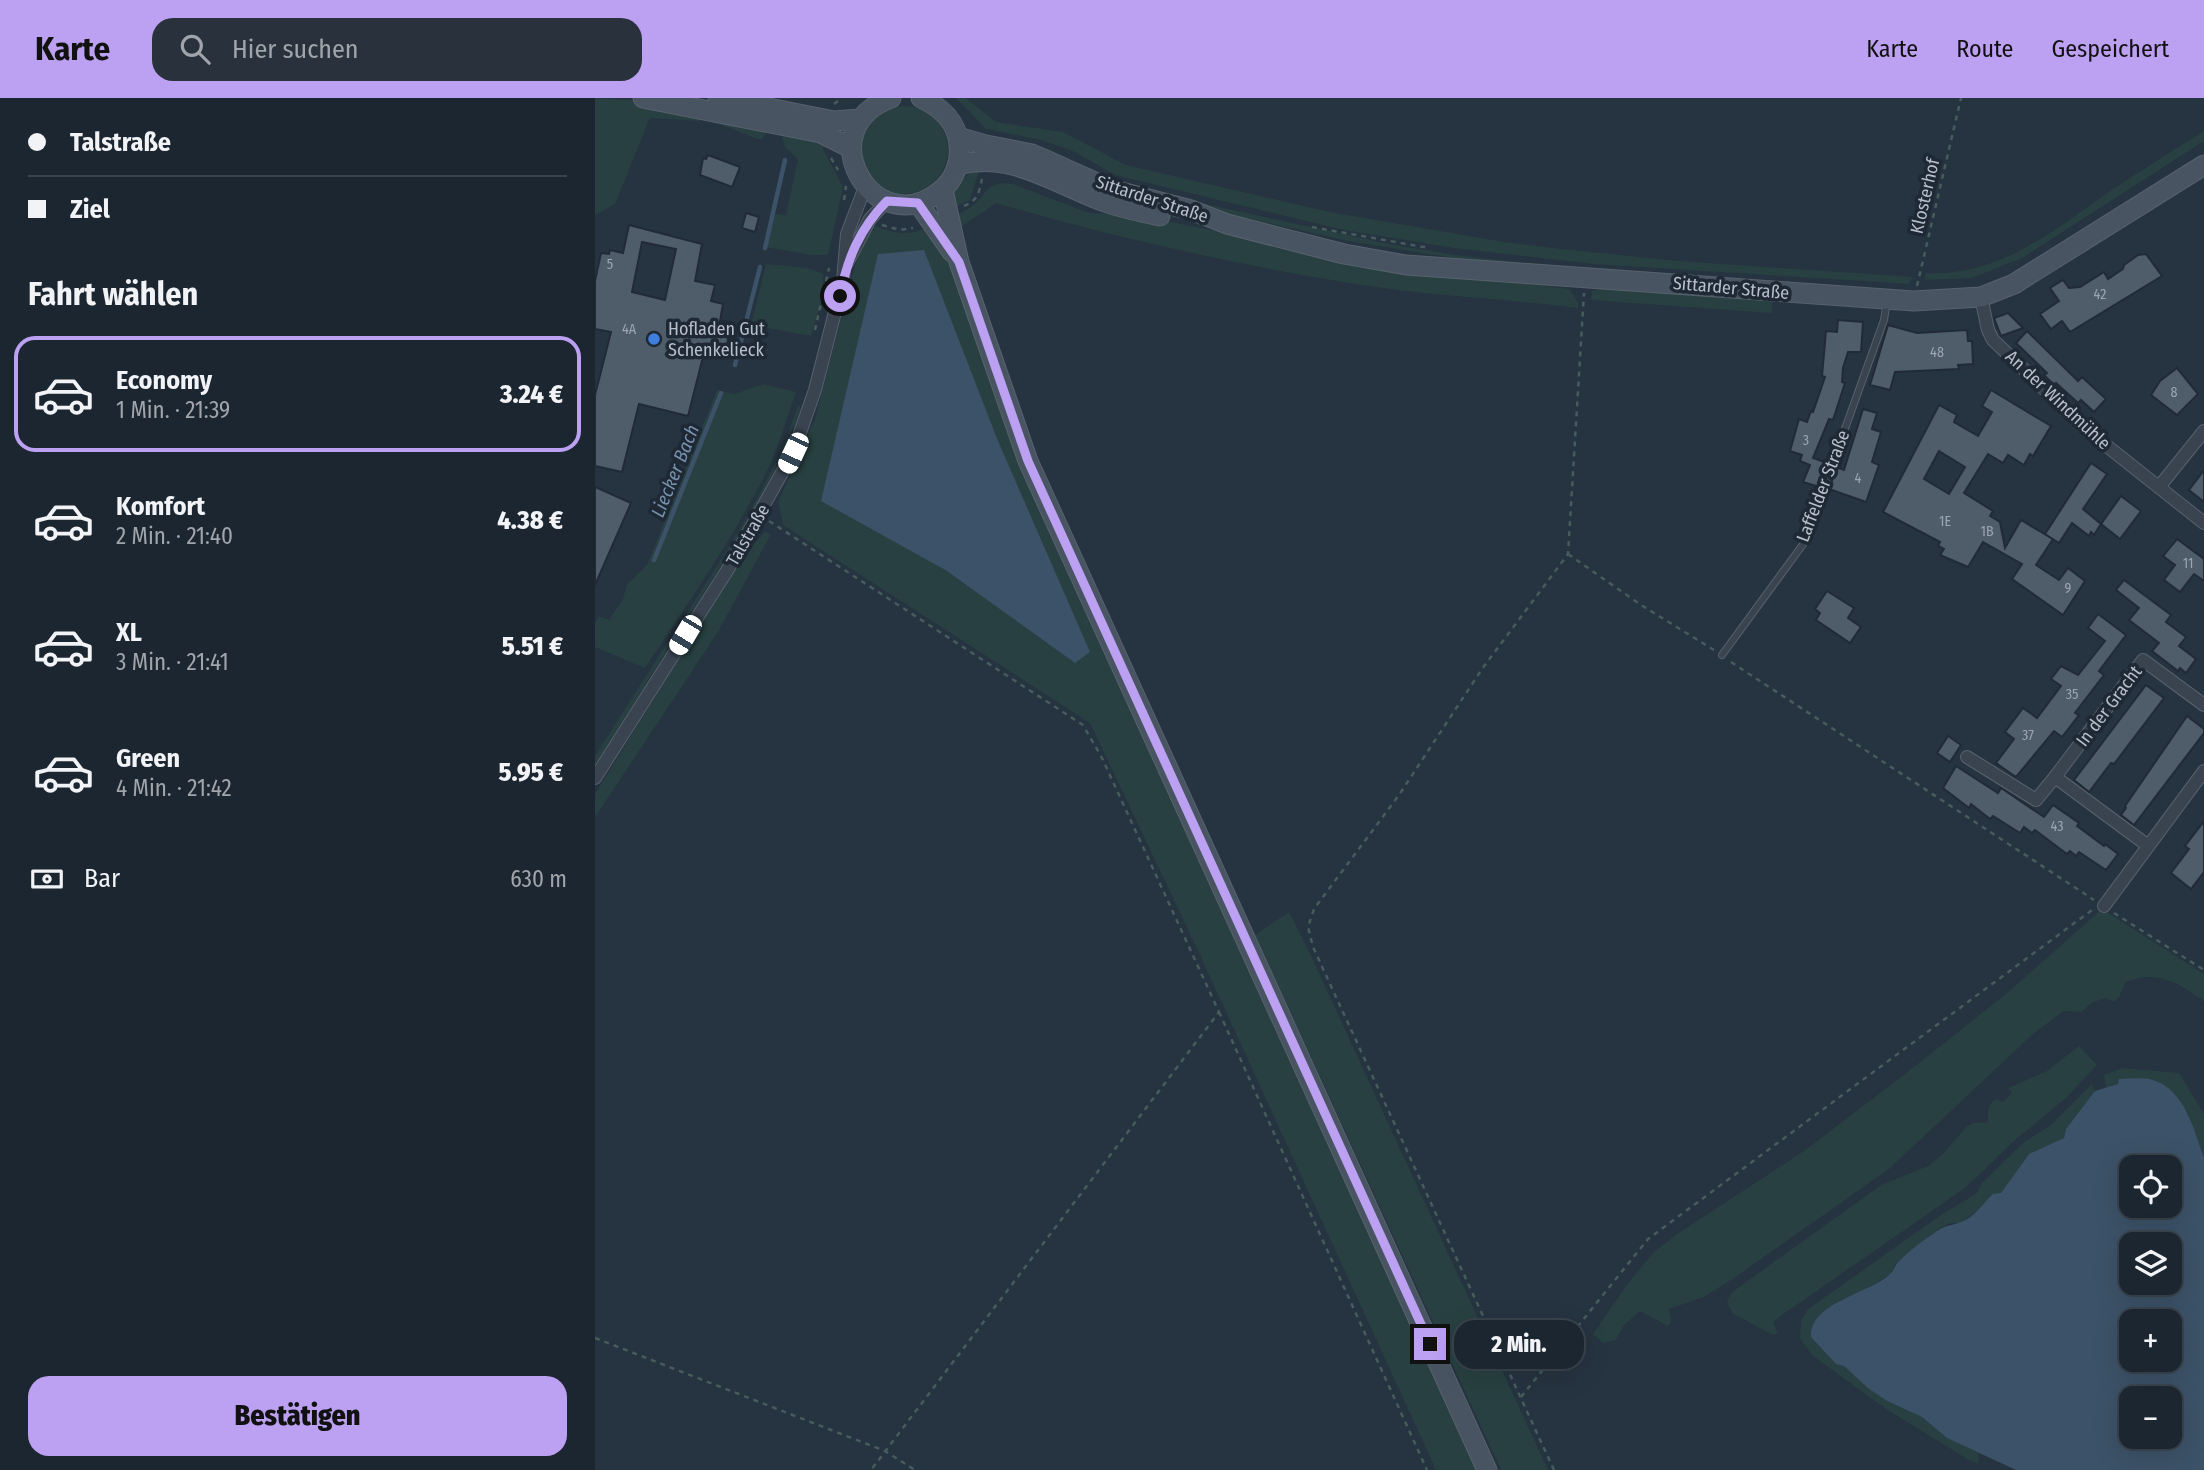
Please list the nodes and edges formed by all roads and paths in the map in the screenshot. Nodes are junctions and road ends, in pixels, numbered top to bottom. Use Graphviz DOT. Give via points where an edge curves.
graph roads {
  1 [pos="643,98"];
  2 [pos="718,98"];
  3 [pos="891,98"];
  4 [pos="921,98"];
  5 [pos="1961,98"];
  6 [pos="861,119"];
  7 [pos="958,136"];
  8 [pos="851,148"];
  9 [pos="958,165"];
  10 [pos="2204,165"];
  11 [pos="865,187"];
  12 [pos="943,190"];
  13 [pos="887,201"];
  14 [pos="918,203"];
  15 [pos="1227,224"];
  16 [pos="1307,226"];
  17 [pos="1436,249"];
  18 [pos="959,262"];
  19 [pos="845,266"];
  20 [pos="1584,276"];
  21 [pos="1907,287"];
  22 [pos="1916,288"];
  23 [pos="1926,288"];
  24 [pos="1981,296"];
  25 [pos="1888,299"];
  26 [pos="2204,432"];
  27 [pos="2158,488"];
  28 [pos="760,515"];
  29 [pos="2204,523"];
  30 [pos="1568,554"];
  31 [pos="1722,655"];
  32 [pos="2204,705"];
  33 [pos="1966,757"];
  34 [pos="2204,771"];
  35 [pos="2055,777"];
  36 [pos="595,778"];
  37 [pos="2147,845"];
  38 [pos="2102,905"];
  39 [pos="2204,970"];
  40 [pos="1219,1012"];
  41 [pos="595,1338"];
  42 [pos="1521,1397"];
  43 [pos="885,1451"];
  44 [pos="871,1470"];
  45 [pos="915,1470"];
  46 [pos="1427,1470"];
  47 [pos="1487,1470"];
  48 [pos="1555,1470"];
  1 -- 8 [label="main road" via="821,132"];
  2 -- 6 [label="main road" via="834,121"];
  3 -- 6 [label="main road"];
  4 -- 7 [label="main road" via="941,109"];
  5 -- 22 [label="path, Klosterhof"];
  6 -- 8 [label="main road"];
  7 -- 9 [label="main road"];
  7 -- 15 [label="main road, Sittarder Straße" via="1032,154 1113,190"];
  8 -- 11 [label="main road" via="853,165"];
  9 -- 12 [label="main road"];
  9 -- 15 [label="main road, Sittarder Straße" via="985,160 1017,165 1126,209"];
  10 -- 24 [label="main road, Sittarder Straße" via="2051,264 2014,285"];
  11 -- 13 [label="main road"];
  11 -- 19 [label="street, Talstraße" via="847,234"];
  12 -- 14 [label="main road"];
  12 -- 18 [label="main road"];
  13 -- 14 [label="main road"];
  13 -- 19 [label="street, Talstraße" via="870,219"];
  14 -- 18 [label="main road"];
  15 -- 20 [label="main road, Sittarder Straße" via="1406,265"];
  16 -- 17 [label="path"];
  18 -- 47 [label="main road" via="1028,461"];
  19 -- 28 [label="street, Talstraße" via="810,407 793,453"];
  20 -- 25 [label="main road, Sittarder Straße"];
  20 -- 30 [label="path"];
  21 -- 22 [label="path"];
  22 -- 23 [label="path"];
  24 -- 25 [label="main road, Sittarder Straße"];
  24 -- 27 [label="street, An der Windmühle" via="1993,340 2088,431"];
  25 -- 31 [label="lane, Laffelder Straße" via="1804,543"];
  26 -- 27 [label="street"];
  27 -- 29 [label="street, An der Windmühle"];
  28 -- 36 [label="street, Talstraße"];
  28 -- 40 [label="path" via="1083,725"];
  30 -- 31 [label="path"];
  30 -- 42 [label="path" via="1314,909 1308,927 1313,947"];
  31 -- 38 [label="path"];
  32 -- 35 [label="street, In der Gracht" via="2143,660"];
  33 -- 35 [label="street, In der Gracht" via="2036,800"];
  34 -- 37 [label="street"];
  35 -- 37 [label="street"];
  37 -- 38 [label="street"];
  38 -- 39 [label="path"];
  38 -- 42 [label="path" via="1648,1239"];
  40 -- 43 [label="path"];
  40 -- 46 [label="path"];
  41 -- 43 [label="path"];
  42 -- 48 [label="path"];
  43 -- 44 [label="path"];
  43 -- 45 [label="path"];
}
